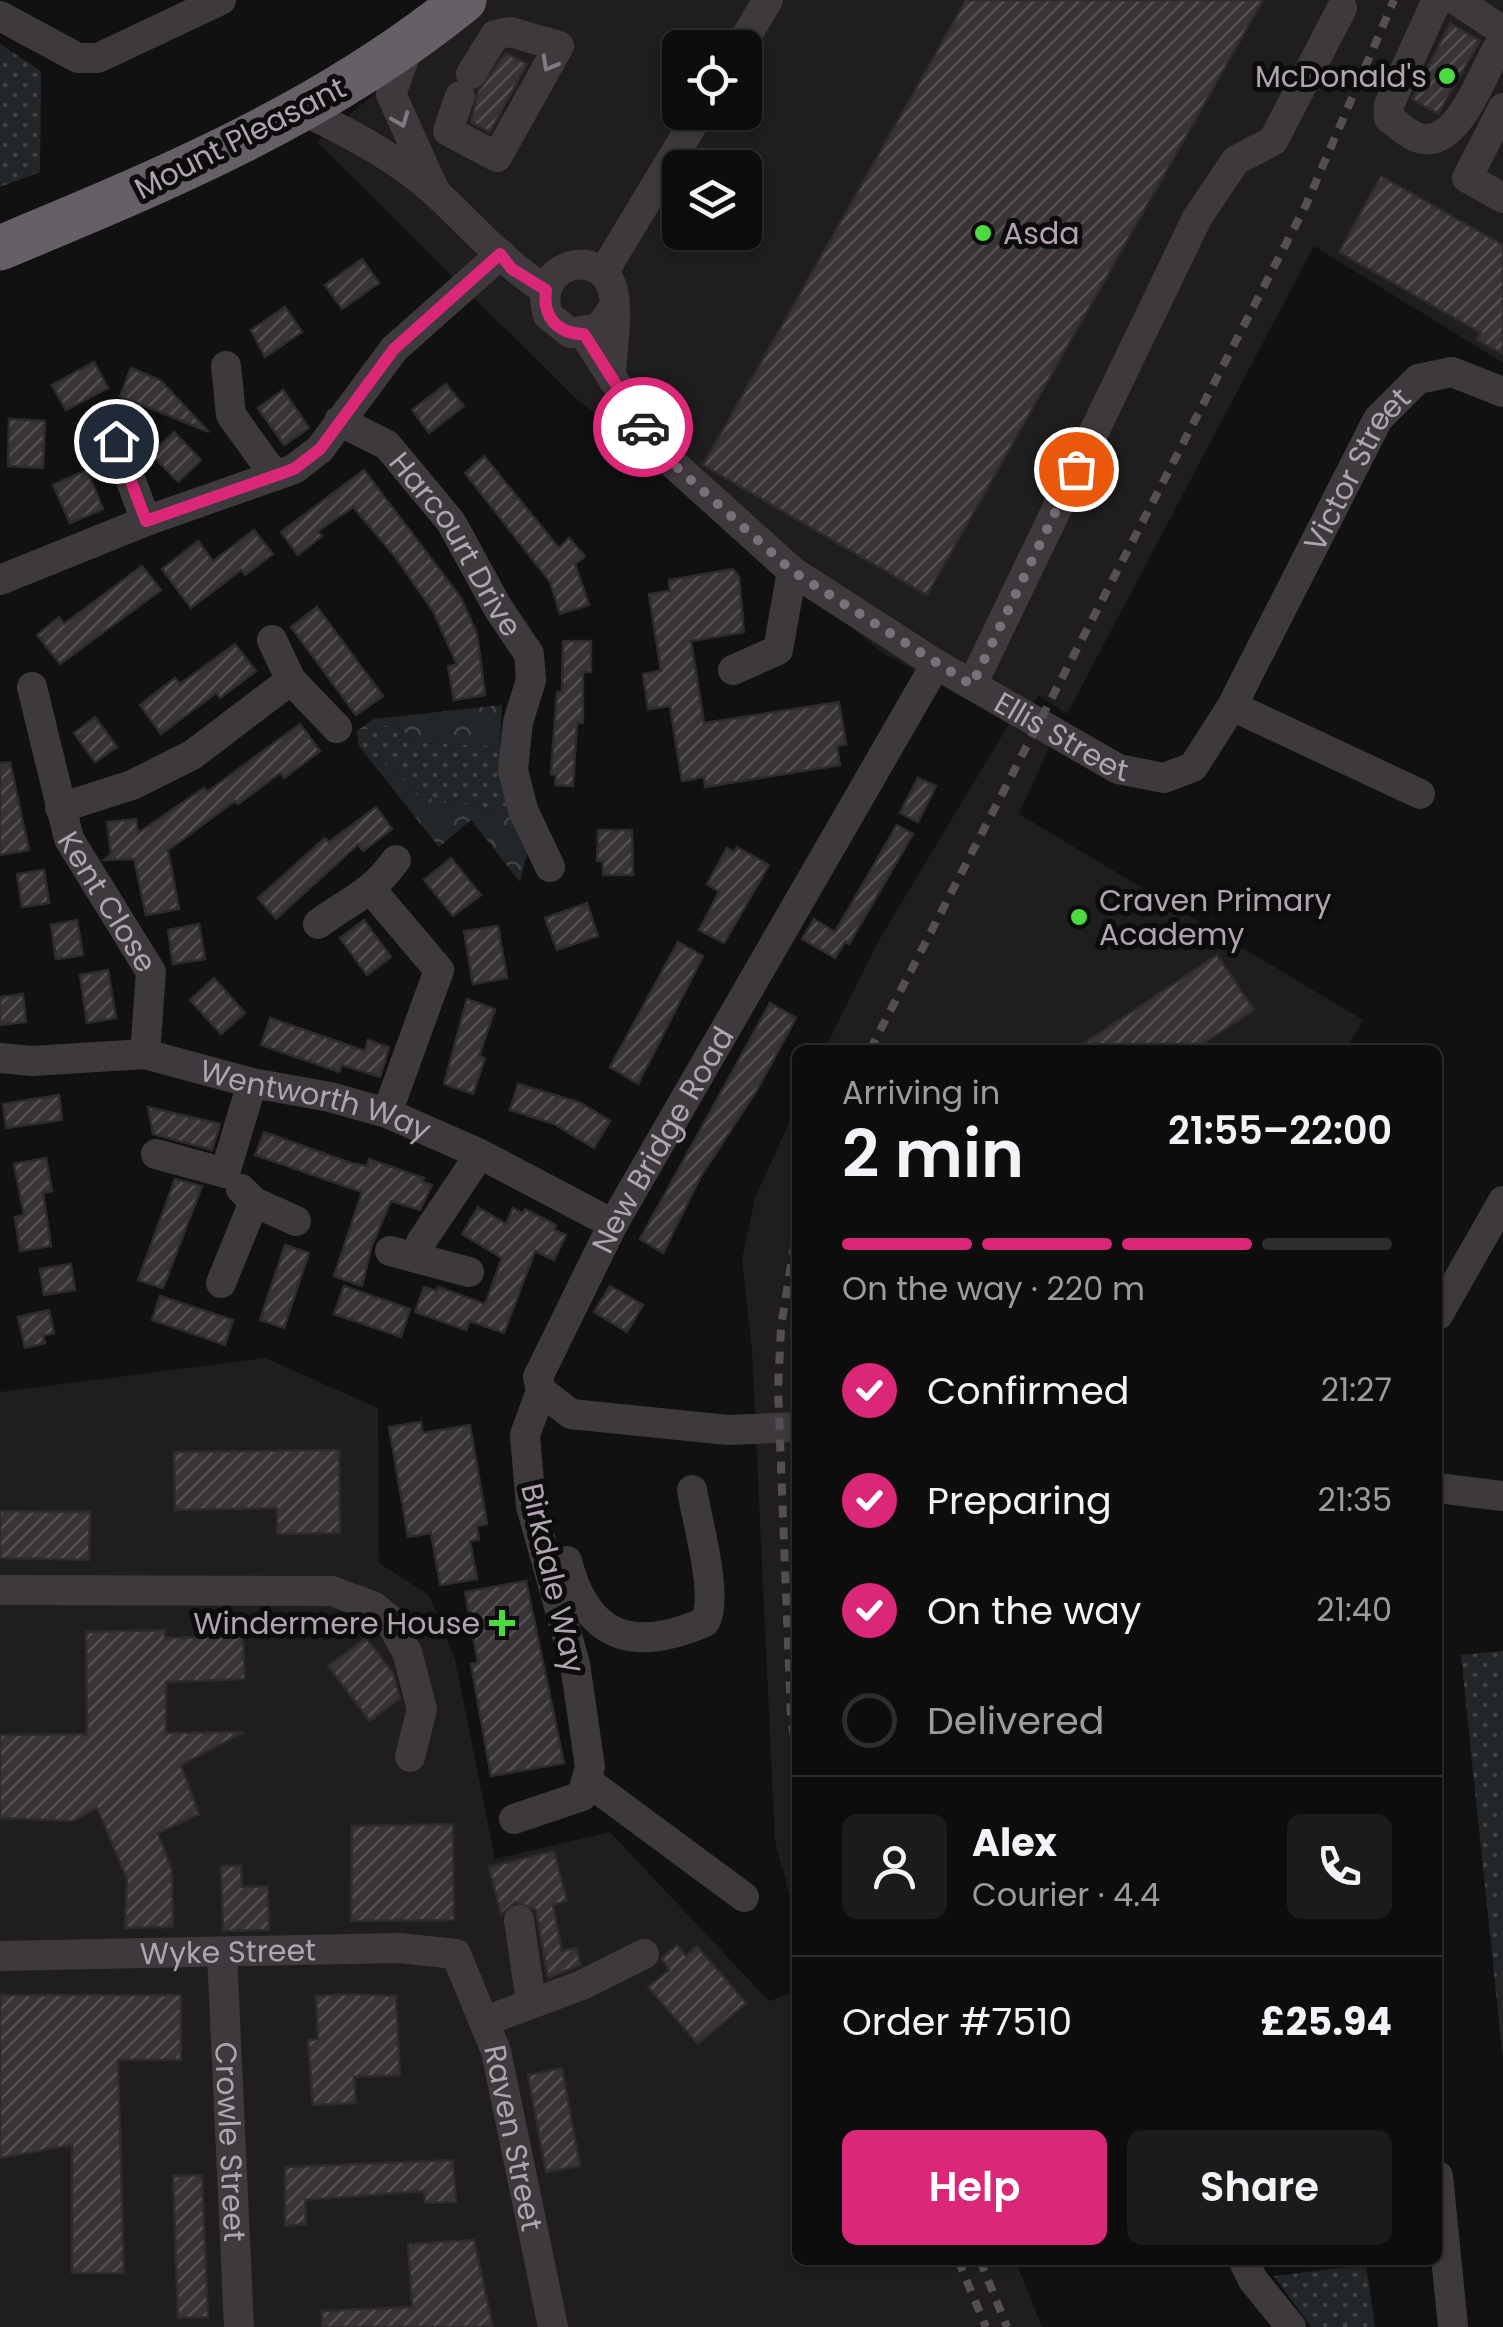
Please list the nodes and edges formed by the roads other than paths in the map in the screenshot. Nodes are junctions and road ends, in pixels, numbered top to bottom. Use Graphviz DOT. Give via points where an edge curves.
graph roads {
  1 [pos="221,0"];
  2 [pos="464,0"];
  3 [pos="768,0"];
  4 [pos="1437,0"];
  5 [pos="1456,0"];
  6 [pos="1342,8"];
  7 [pos="12,13"];
  8 [pos="750,30"];
  9 [pos="1503,30"];
  10 [pos="409,45"];
  11 [pos="1503,52"];
  12 [pos="1503,108"];
  13 [pos="304,110"];
  14 [pos="689,130"];
  15 [pos="435,192"];
  16 [pos="1503,198"];
  17 [pos="0,248"];
  18 [pos="506,262"];
  19 [pos="603,273"];
  20 [pos="551,281"];
  21 [pos="613,309"];
  22 [pos="584,334"];
  23 [pos="226,366"];
  24 [pos="611,380"];
  25 [pos="1503,392"];
  26 [pos="339,421"];
  27 [pos="120,439"];
  28 [pos="274,476"];
  29 [pos="146,521"];
  30 [pos="792,571"];
  31 [pos="0,580"];
  32 [pos="272,640"];
  33 [pos="1262,646"];
  34 [pos="936,664"];
  35 [pos="733,670"];
  36 [pos="292,680"];
  37 [pos="972,685"];
  38 [pos="32,687"];
  39 [pos="1232,706"];
  40 [pos="337,728"];
  41 [pos="1420,794"];
  42 [pos="60,808"];
  43 [pos="396,860"];
  44 [pos="550,867"];
  45 [pos="373,892"];
  46 [pos="318,924"];
  47 [pos="146,1054"];
  48 [pos="0,1058"];
  49 [pos="252,1083"];
  50 [pos="387,1113"];
  51 [pos="156,1154"];
  52 [pos="480,1154"];
  53 [pos="226,1173"];
  54 [pos="1503,1200"];
  55 [pos="254,1202"];
  56 [pos="296,1221"];
  57 [pos="613,1224"];
  58 [pos="469,1272"];
  59 [pos="221,1283"];
  60 [pos="1442,1308"];
  61 [pos="541,1391"];
  62 [pos="792,1427"];
  63 [pos="1442,1488"];
  64 [pos="692,1490"];
  65 [pos="1503,1496"];
  66 [pos="542,1544"];
  67 [pos="0,1590"];
  68 [pos="410,1757"];
  69 [pos="588,1774"];
  70 [pos="514,1819"];
  71 [pos="744,1897"];
  72 [pos="520,1920"];
  73 [pos="222,1954"];
  74 [pos="456,1954"];
  75 [pos="644,1954"];
  76 [pos="0,1956"];
  77 [pos="531,2004"];
  78 [pos="485,2021"];
  79 [pos="1442,2216"];
  80 [pos="1246,2265"];
  81 [pos="234,2326"];
  82 [pos="553,2327"];
  83 [pos="1292,2327"];
  84 [pos="1453,2327"];
  1 -- 7 [label="street" via="98,58 78,58"];
  2 -- 10 [label="highway, Mount Pleasant"];
  3 -- 8 [label="street"];
  4 -- 11 [label="street" via="1389,118 1404,128 1455,123 1497,49"];
  5 -- 9 [label="street"];
  6 -- 37 [label="street" via="1273,141 1236,160 1197,218"];
  10 -- 13 [label="highway, Mount Pleasant"];
  10 -- 15 [label="street, one-way" via="391,94"];
  12 -- 16 [label="street" via="1467,178"];
  13 -- 15 [label="street" via="354,135"];
  13 -- 17 [label="highway, Mount Pleasant" via="176,176"];
  14 -- 19 [label="street"];
  15 -- 18 [label="street"];
  18 -- 20 [label="street"];
  18 -- 26 [label="street" via="394,349"];
  19 -- 20 [label="street" via="581,264"];
  19 -- 21 [label="street"];
  20 -- 22 [label="street" via="544,304 552,321"];
  21 -- 22 [label="street" via="602,326"];
  21 -- 24 [label="street"];
  22 -- 24 [label="street, Ellis Street"];
  23 -- 28 [label="street" via="231,415"];
  24 -- 30 [label="street, Ellis Street" via="660,452"];
  25 -- 33 [label="street, Victor Street" via="1452,372 1418,379 1378,418"];
  26 -- 28 [label="street" via="320,449"];
  26 -- 44 [label="street, Harcourt Drive" via="386,445 451,522 530,654 512,770"];
  27 -- 29 [label="street"];
  28 -- 29 [label="street"];
  29 -- 31 [label="street"];
  30 -- 34 [label="street, Ellis Street"];
  30 -- 35 [label="street" via="778,650"];
  32 -- 36 [label="street"];
  33 -- 39 [label="street, Ellis Street"];
  34 -- 37 [label="street, Ellis Street"];
  34 -- 57 [label="street, New Bridge Road"];
  36 -- 40 [label="street"];
  36 -- 42 [label="street, Kent Close" via="192,755 132,786"];
  37 -- 39 [label="street, Ellis Street" via="1118,769 1164,778 1193,767"];
  38 -- 42 [label="street, Kent Close"];
  39 -- 41 [label="street"];
  42 -- 47 [label="street, Kent Close" via="68,839 152,972"];
  43 -- 45 [label="street"];
  45 -- 46 [label="street"];
  45 -- 50 [label="street" via="439,970"];
  47 -- 48 [label="street, Wentworth Way"];
  47 -- 49 [label="street, Wentworth Way"];
  49 -- 50 [label="street, Wentworth Way"];
  49 -- 53 [label="street"];
  50 -- 52 [label="street, Wentworth Way"];
  51 -- 53 [label="street"];
  52 -- 57 [label="street, Wentworth Way"];
  52 -- 58 [label="street" via="421,1242 403,1254"];
  53 -- 55 [label="street"];
  54 -- 60 [label="street"];
  55 -- 56 [label="street"];
  55 -- 59 [label="street"];
  57 -- 61 [label="street, New Bridge Road" via="547,1352"];
  61 -- 62 [label="street" via="571,1414 728,1430"];
  61 -- 66 [label="street, Birkdale Way" via="525,1436"];
  63 -- 65 [label="street"];
  64 -- 66 [label="street" via="710,1613 693,1628 632,1638 601,1628 575,1594 562,1546"];
  66 -- 69 [label="street, Birkdale Way" via="575,1664"];
  67 -- 68 [label="street" via="332,1591 373,1606 388,1618 418,1680 422,1710"];
  69 -- 70 [label="street" via="582,1796"];
  69 -- 71 [label="street"];
  72 -- 77 [label="street"];
  73 -- 74 [label="street, Wyke Street" via="399,1948"];
  73 -- 76 [label="street, Wyke Street"];
  73 -- 81 [label="street, Crowle Street"];
  74 -- 78 [label="street, Raven Street"];
  75 -- 77 [label="street"];
  77 -- 78 [label="street"];
  78 -- 82 [label="street, Raven Street"];
  79 -- 84 [label="street"];
  80 -- 83 [label="street"];
}
